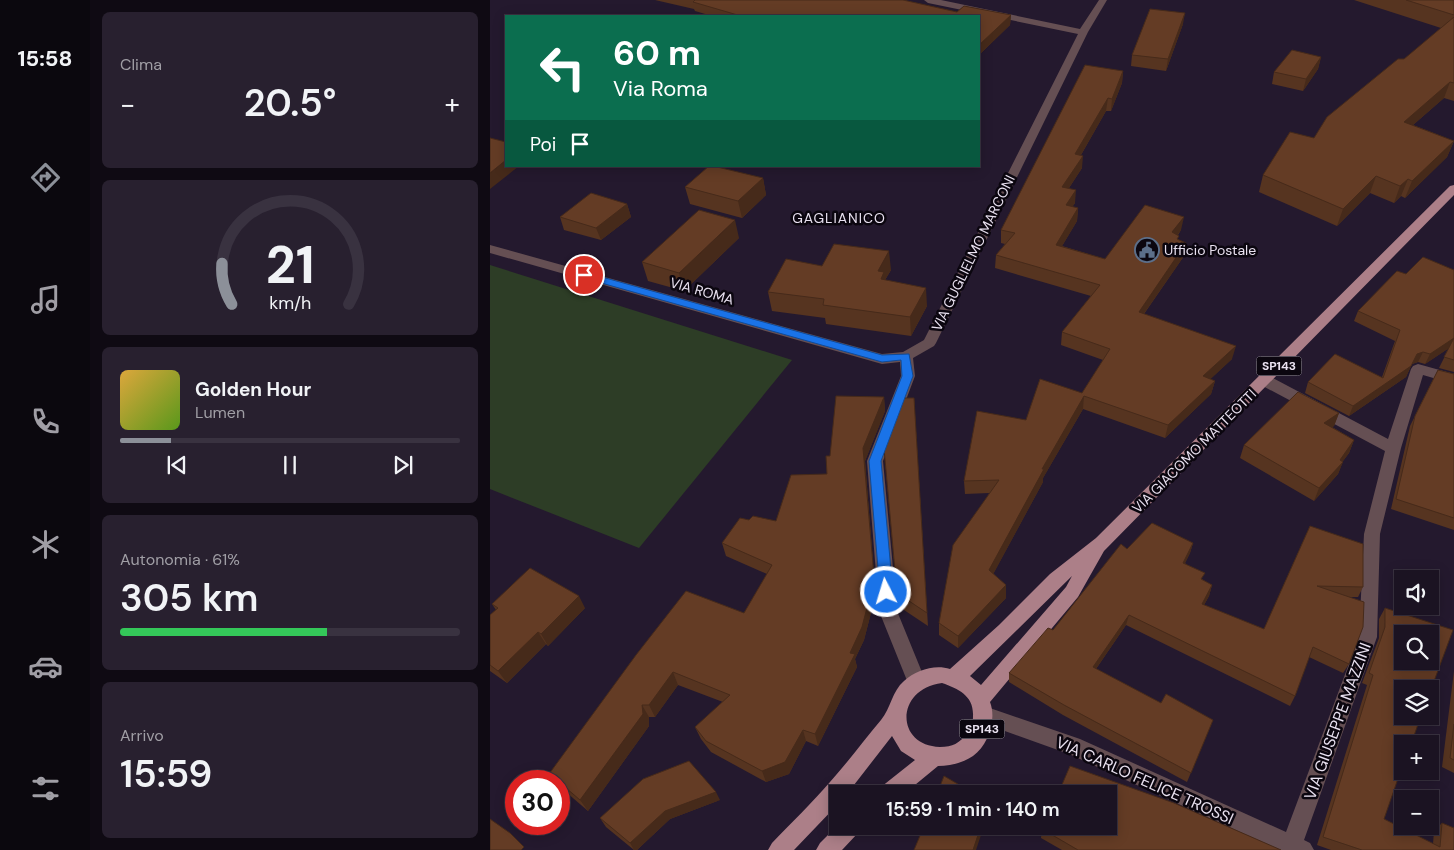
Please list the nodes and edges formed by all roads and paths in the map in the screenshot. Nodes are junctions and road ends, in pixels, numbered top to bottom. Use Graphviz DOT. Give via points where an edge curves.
graph roads {
  1 [pos="928,0"];
  2 [pos="1102,0"];
  3 [pos="1083,32"];
  4 [pos="1454,188"];
  5 [pos="490,249"];
  6 [pos="906,356"];
  7 [pos="1454,379"];
  8 [pos="1264,380"];
  9 [pos="1393,448"];
  10 [pos="1102,543"];
  11 [pos="955,677"];
  12 [pos="916,682"];
  13 [pos="983,707"];
  14 [pos="896,716"];
  15 [pos="936,756"];
  16 [pos="899,785"];
  17 [pos="842,835"];
  18 [pos="1297,848"];
  19 [pos="778,850"];
  20 [pos="827,850"];
  1 -- 3 [label="street"];
  2 -- 3 [label="street, VIA GUGLIELMO MARCONI"];
  3 -- 6 [label="street, VIA GUGLIELMO MARCONI" via="929,343"];
  4 -- 8 [label="main road, VIA GIACOMO MATTEOTTI / SP143"];
  5 -- 6 [label="street, VIA ROMA" via="882,359"];
  6 -- 12 [label="street" via="908,376 875,461 888,611"];
  7 -- 9 [label="street, VIA GIUSEPPE MAZZINI" via="1418,369"];
  8 -- 9 [label="street"];
  8 -- 10 [label="main road, VIA GIACOMO MATTEOTTI / SP143"];
  9 -- 18 [label="street, VIA GIUSEPPE MAZZINI" via="1372,534 1368,637"];
  10 -- 11 [label="main road, VIA GIACOMO MATTEOTTI / SP143" via="1056,579"];
  10 -- 13 [label="main road, VIA GIACOMO MATTEOTTI / SP143" via="1072,592 991,685"];
  11 -- 12 [label="main road" via="929,676"];
  11 -- 13 [label="main road, SP143" via="975,690"];
  12 -- 14 [label="main road" via="899,702"];
  13 -- 15 [label="main road, SP143" via="982,728 975,740 950,756"];
  13 -- 18 [label="street, VIA CARLO FELICE TROSSI"];
  14 -- 15 [label="main road, SP143" via="903,738 912,748"];
  14 -- 19 [label="main road" via="837,790"];
  15 -- 16 [label="main road, SP143"];
  17 -- 20 [label="main road"];
}
